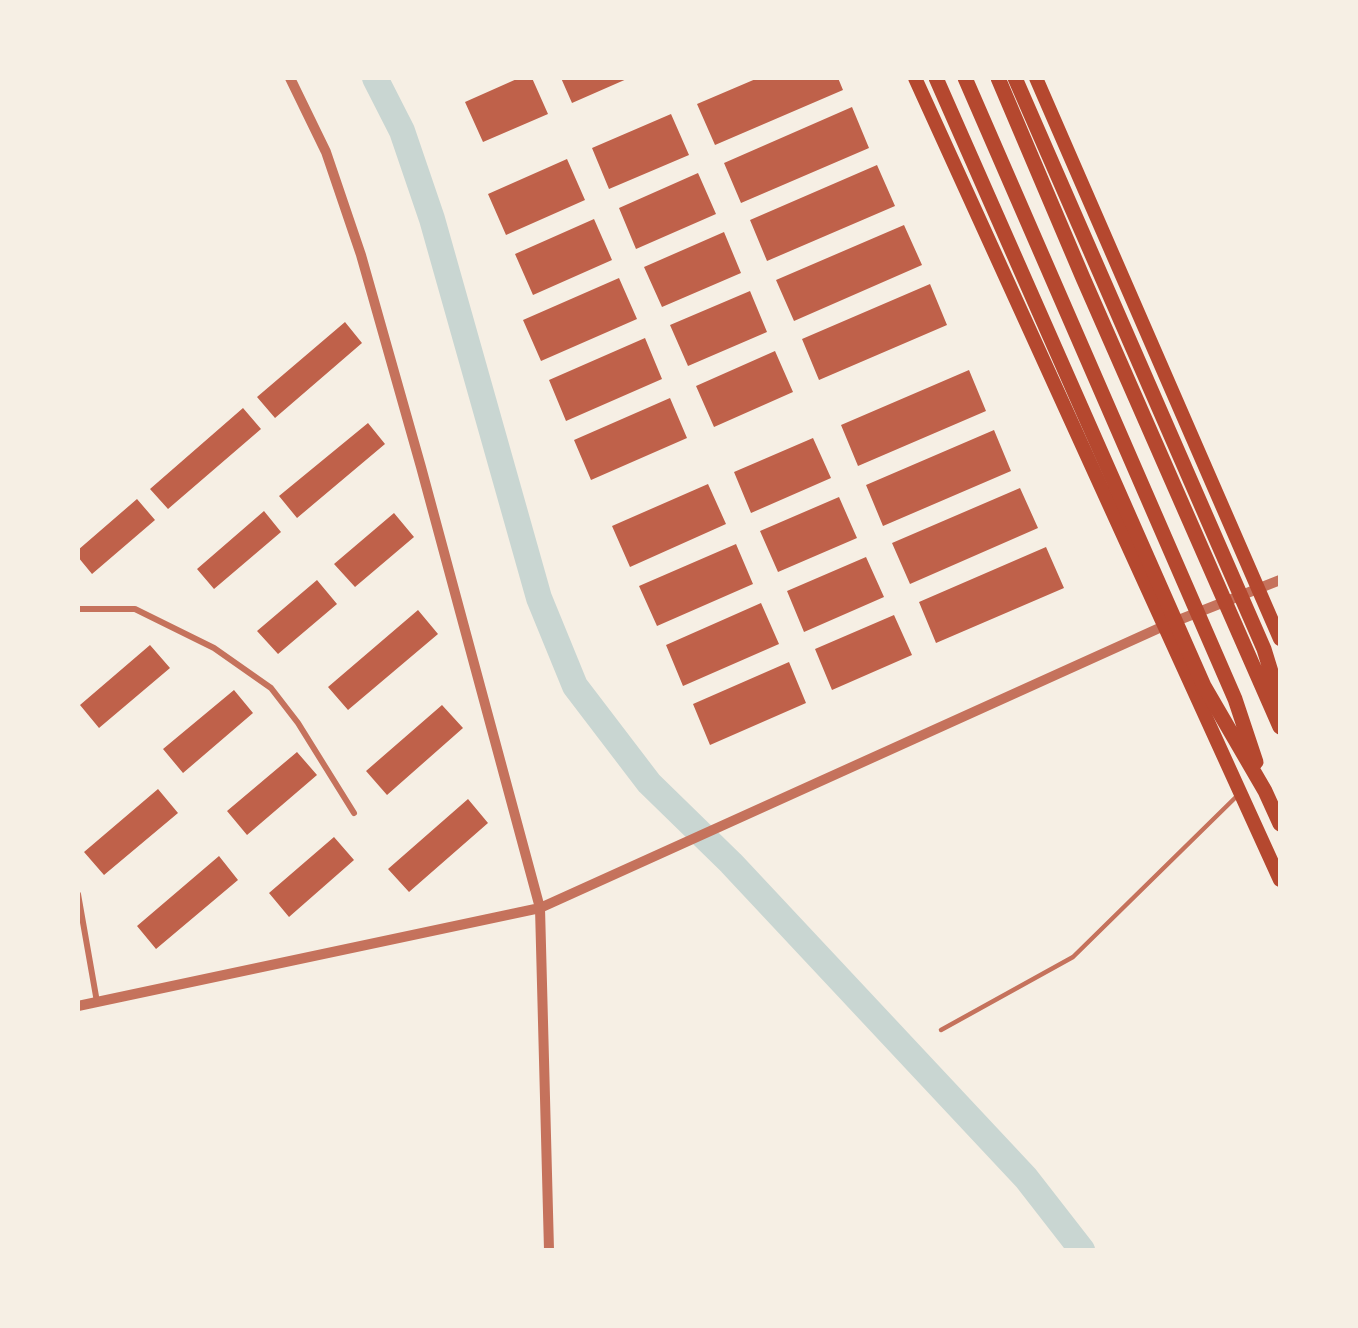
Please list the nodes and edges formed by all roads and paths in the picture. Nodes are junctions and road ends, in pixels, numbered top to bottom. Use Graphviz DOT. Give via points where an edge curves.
graph roads {
  1 [pos="290,78"];
  2 [pos="915,78"];
  3 [pos="936,78"];
  4 [pos="965,78"];
  5 [pos="998,78"];
  6 [pos="1015,78"];
  7 [pos="1036,78"];
  8 [pos="1280,580"];
  9 [pos="1258,590"];
  10 [pos="78,609"];
  11 [pos="1166,625"];
  12 [pos="1280,639"];
  13 [pos="1280,701"];
  14 [pos="1280,726"];
  15 [pos="1265,791"];
  16 [pos="1240,793"];
  17 [pos="354,813"];
  18 [pos="1280,824"];
  19 [pos="1280,880"];
  20 [pos="78,894"];
  21 [pos="540,908"];
  22 [pos="97,1002"];
  23 [pos="78,1006"];
  24 [pos="941,1030"];
  25 [pos="549,1250"];
  1 -- 21 [label="street" via="326,152 361,255"];
  2 -- 11 [label="main road"];
  3 -- 15 [label="highway" via="1204,686"];
  4 -- 15 [label="highway" via="1235,699"];
  5 -- 14 [label="highway"];
  6 -- 13 [label="highway" via="1264,649"];
  7 -- 9 [label="main road"];
  8 -- 9 [label="street"];
  9 -- 11 [label="street"];
  9 -- 12 [label="main road"];
  10 -- 17 [label="street" via="135,609 214,648 271,688 298,723"];
  11 -- 16 [label="main road"];
  11 -- 21 [label="street"];
  15 -- 18 [label="highway"];
  16 -- 19 [label="main road"];
  16 -- 24 [label="lane" via="1073,957"];
  20 -- 22 [label="street"];
  21 -- 22 [label="street"];
  21 -- 25 [label="street"];
  22 -- 23 [label="street"];
}
